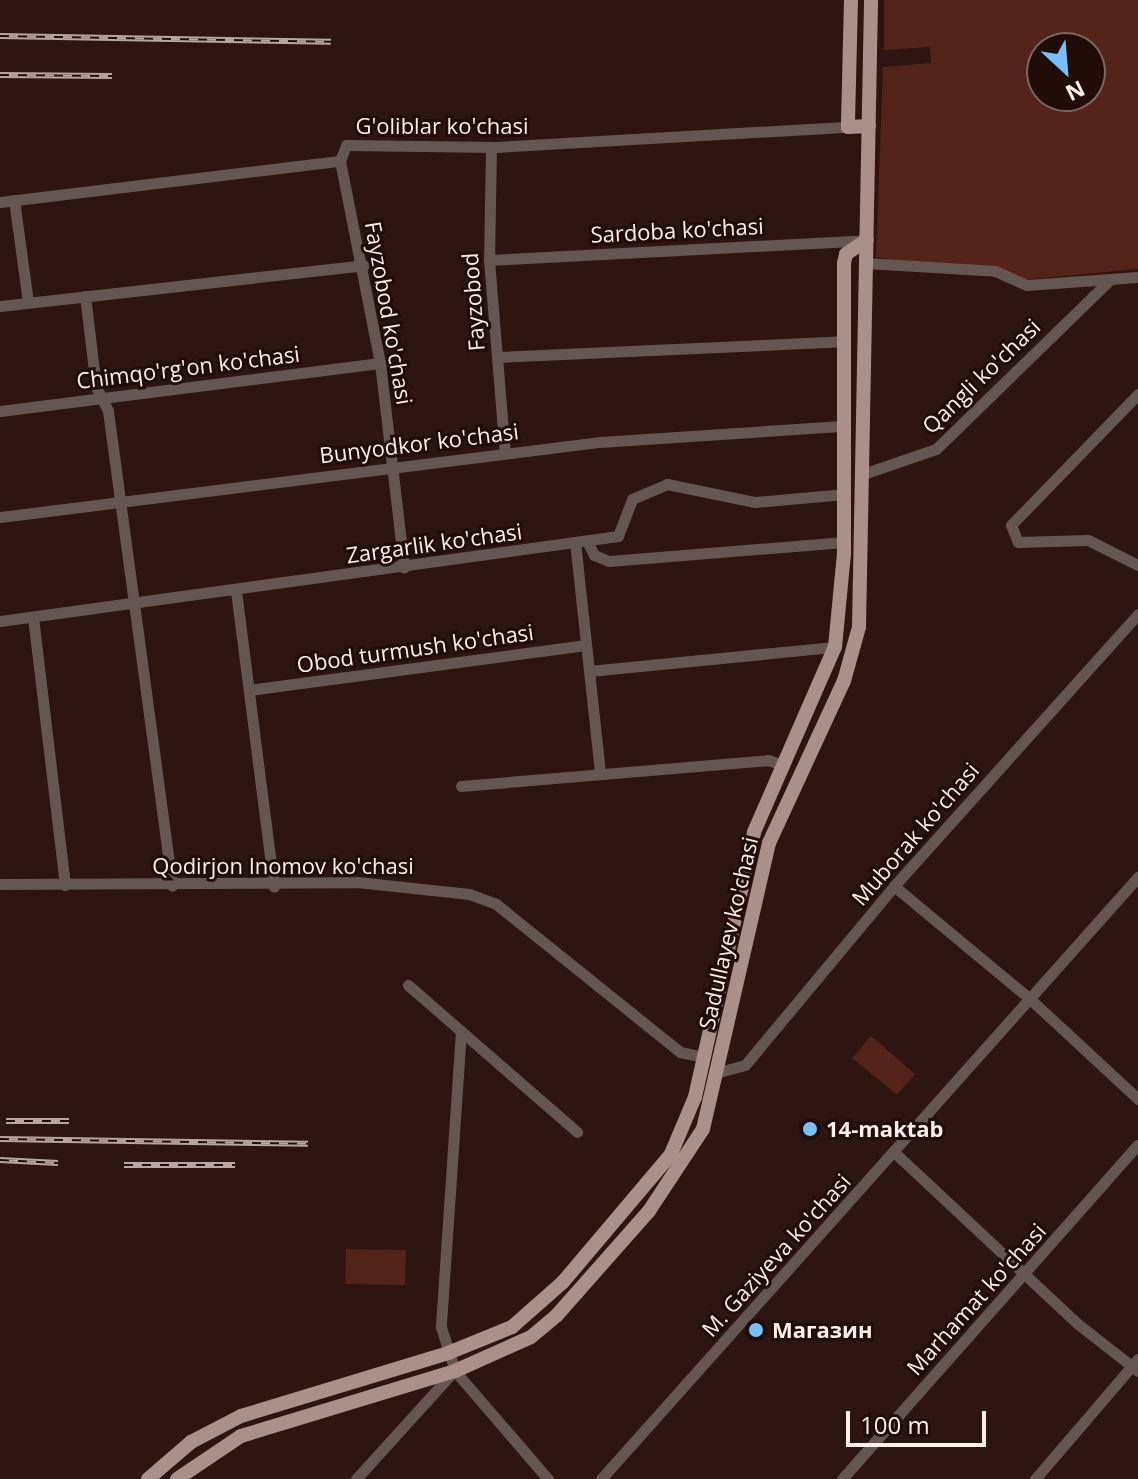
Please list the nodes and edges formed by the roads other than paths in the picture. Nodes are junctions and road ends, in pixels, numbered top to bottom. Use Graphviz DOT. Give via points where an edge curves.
graph roads {
  1 [pos="851,0"];
  2 [pos="871,0"];
  3 [pos="869,126"];
  4 [pos="848,127"];
  5 [pos="491,147"];
  6 [pos="340,161"];
  7 [pos="14,200"];
  8 [pos="0,202"];
  9 [pos="867,240"];
  10 [pos="489,260"];
  11 [pos="866,263"];
  12 [pos="364,265"];
  13 [pos="1138,277"];
  14 [pos="1111,279"];
  15 [pos="85,296"];
  16 [pos="28,302"];
  17 [pos="0,306"];
  18 [pos="844,341"];
  19 [pos="497,357"];
  20 [pos="380,363"];
  21 [pos="1138,394"];
  22 [pos="103,398"];
  23 [pos="0,411"];
  24 [pos="844,426"];
  25 [pos="505,453"];
  26 [pos="393,465"];
  27 [pos="863,474"];
  28 [pos="845,494"];
  29 [pos="121,501"];
  30 [pos="0,517"];
  31 [pos="587,541"];
  32 [pos="575,542"];
  33 [pos="844,542"];
  34 [pos="1138,565"];
  35 [pos="404,568"];
  36 [pos="236,591"];
  37 [pos="135,603"];
  38 [pos="1138,614"];
  39 [pos="33,617"];
  40 [pos="0,621"];
  41 [pos="586,645"];
  42 [pos="835,647"];
  43 [pos="589,671"];
  44 [pos="249,690"];
  45 [pos="783,765"];
  46 [pos="600,771"];
  47 [pos="461,786"];
  48 [pos="1138,877"];
  49 [pos="0,884"];
  50 [pos="65,885"];
  51 [pos="172,886"];
  52 [pos="894,886"];
  53 [pos="274,887"];
  54 [pos="408,985"];
  55 [pos="1029,998"];
  56 [pos="461,1031"];
  57 [pos="704,1057"];
  58 [pos="719,1072"];
  59 [pos="1138,1099"];
  60 [pos="577,1132"];
  61 [pos="1138,1145"];
  62 [pos="895,1153"];
  63 [pos="1026,1274"];
  64 [pos="448,1353"];
  65 [pos="1136,1365"];
  66 [pos="455,1371"];
  67 [pos="148,1479"];
  68 [pos="177,1479"];
  69 [pos="356,1479"];
  70 [pos="548,1479"];
  71 [pos="601,1479"];
  72 [pos="842,1479"];
  73 [pos="1035,1479"];
  1 -- 4 [label="main road"];
  2 -- 3 [label="main road, Sadullayev ko'chasi"];
  3 -- 4 [label="main road"];
  3 -- 9 [label="main road, Sadullayev ko'chasi"];
  4 -- 5 [label="street, G'oliblar ko'chasi"];
  5 -- 6 [label="street, G'oliblar ko'chasi" via="346,145"];
  5 -- 10 [label="street, Fayzobod"];
  6 -- 7 [label="street, G'oliblar ko'chasi"];
  6 -- 12 [label="street, Fayzobod ko'chasi"];
  7 -- 8 [label="street, G'oliblar ko'chasi"];
  7 -- 16 [label="street"];
  9 -- 10 [label="street, Sardoba ko'chasi"];
  9 -- 11 [label="main road, Sadullayev ko'chasi"];
  9 -- 18 [label="main road" via="846,254"];
  10 -- 19 [label="street, Fayzobod"];
  11 -- 14 [label="street" via="995,271 1027,285"];
  11 -- 27 [label="main road, Sadullayev ko'chasi"];
  12 -- 15 [label="street"];
  12 -- 20 [label="street, Fayzobod ko'chasi"];
  13 -- 14 [label="street"];
  14 -- 27 [label="street, Qangli ko'chasi" via="936,449"];
  15 -- 16 [label="street"];
  15 -- 22 [label="street" via="96,387"];
  16 -- 17 [label="street"];
  18 -- 19 [label="street"];
  18 -- 24 [label="main road"];
  19 -- 25 [label="street, Fayzobod"];
  20 -- 22 [label="street, Chimqo'rg'on ko'chasi"];
  20 -- 26 [label="street, Fayzobod ko'chasi"];
  21 -- 34 [label="street" via="1011,525 1018,542 1088,540"];
  22 -- 23 [label="street, Chimqo'rg'on ko'chasi"];
  22 -- 29 [label="street"];
  24 -- 25 [label="street, Bunyodkor ko'chasi"];
  24 -- 28 [label="main road"];
  25 -- 26 [label="street, Bunyodkor ko'chasi"];
  26 -- 29 [label="street, Bunyodkor ko'chasi"];
  26 -- 35 [label="street, Fayzobod ko'chasi"];
  27 -- 58 [label="main road, Sadullayev ko'chasi" via="861,603 854,651 769,843"];
  28 -- 31 [label="street, Zargarlik ko'chasi" via="755,502 667,484 632,499 618,536"];
  28 -- 33 [label="main road"];
  29 -- 30 [label="street, Bunyodkor ko'chasi"];
  29 -- 37 [label="street"];
  31 -- 32 [label="street, Zargarlik ko'chasi"];
  31 -- 33 [label="street" via="594,555 609,561"];
  32 -- 35 [label="street, Zargarlik ko'chasi"];
  32 -- 41 [label="street"];
  33 -- 42 [label="main road"];
  35 -- 36 [label="street, Zargarlik ko'chasi"];
  36 -- 37 [label="street, Zargarlik ko'chasi"];
  36 -- 44 [label="street"];
  37 -- 39 [label="street, Zargarlik ko'chasi"];
  37 -- 51 [label="street"];
  38 -- 52 [label="street, Muborak ko'chasi"];
  39 -- 40 [label="street, Zargarlik ko'chasi"];
  39 -- 50 [label="street"];
  41 -- 43 [label="street"];
  41 -- 44 [label="street, Obod turmush ko'chasi"];
  42 -- 43 [label="street"];
  42 -- 45 [label="main road"];
  43 -- 46 [label="street"];
  44 -- 53 [label="street"];
  45 -- 46 [label="street" via="768,760"];
  45 -- 57 [label="main road" via="743,870"];
  46 -- 47 [label="street"];
  48 -- 55 [label="street, M. Gaziyeva ko'chasi"];
  49 -- 50 [label="street, Qodirjon Inomov ko'chasi"];
  50 -- 51 [label="street, Qodirjon Inomov ko'chasi"];
  51 -- 53 [label="street, Qodirjon Inomov ko'chasi"];
  52 -- 55 [label="street"];
  52 -- 58 [label="street, Muborak ko'chasi" via="745,1065"];
  53 -- 57 [label="street, Qodirjon Inomov ko'chasi" via="357,882 438,887 496,904 680,1052"];
  54 -- 56 [label="street"];
  55 -- 59 [label="street"];
  55 -- 62 [label="street, M. Gaziyeva ko'chasi"];
  56 -- 60 [label="street"];
  56 -- 64 [label="street" via="441,1327"];
  57 -- 64 [label="main road" via="681,1137 635,1203 526,1317"];
  58 -- 66 [label="main road, Sadullayev ko'chasi" via="703,1129 684,1163 568,1303 516,1346"];
  61 -- 63 [label="street, Marhamat ko'chasi"];
  62 -- 63 [label="street"];
  62 -- 71 [label="street, M. Gaziyeva ko'chasi"];
  63 -- 65 [label="street"];
  63 -- 72 [label="street, Marhamat ko'chasi"];
  64 -- 66 [label="street"];
  64 -- 67 [label="main road" via="241,1416 191,1442"];
  65 -- 73 [label="street"];
  66 -- 68 [label="main road, Sadullayev ko'chasi" via="241,1436"];
  66 -- 69 [label="street"];
  66 -- 70 [label="street"];
}
